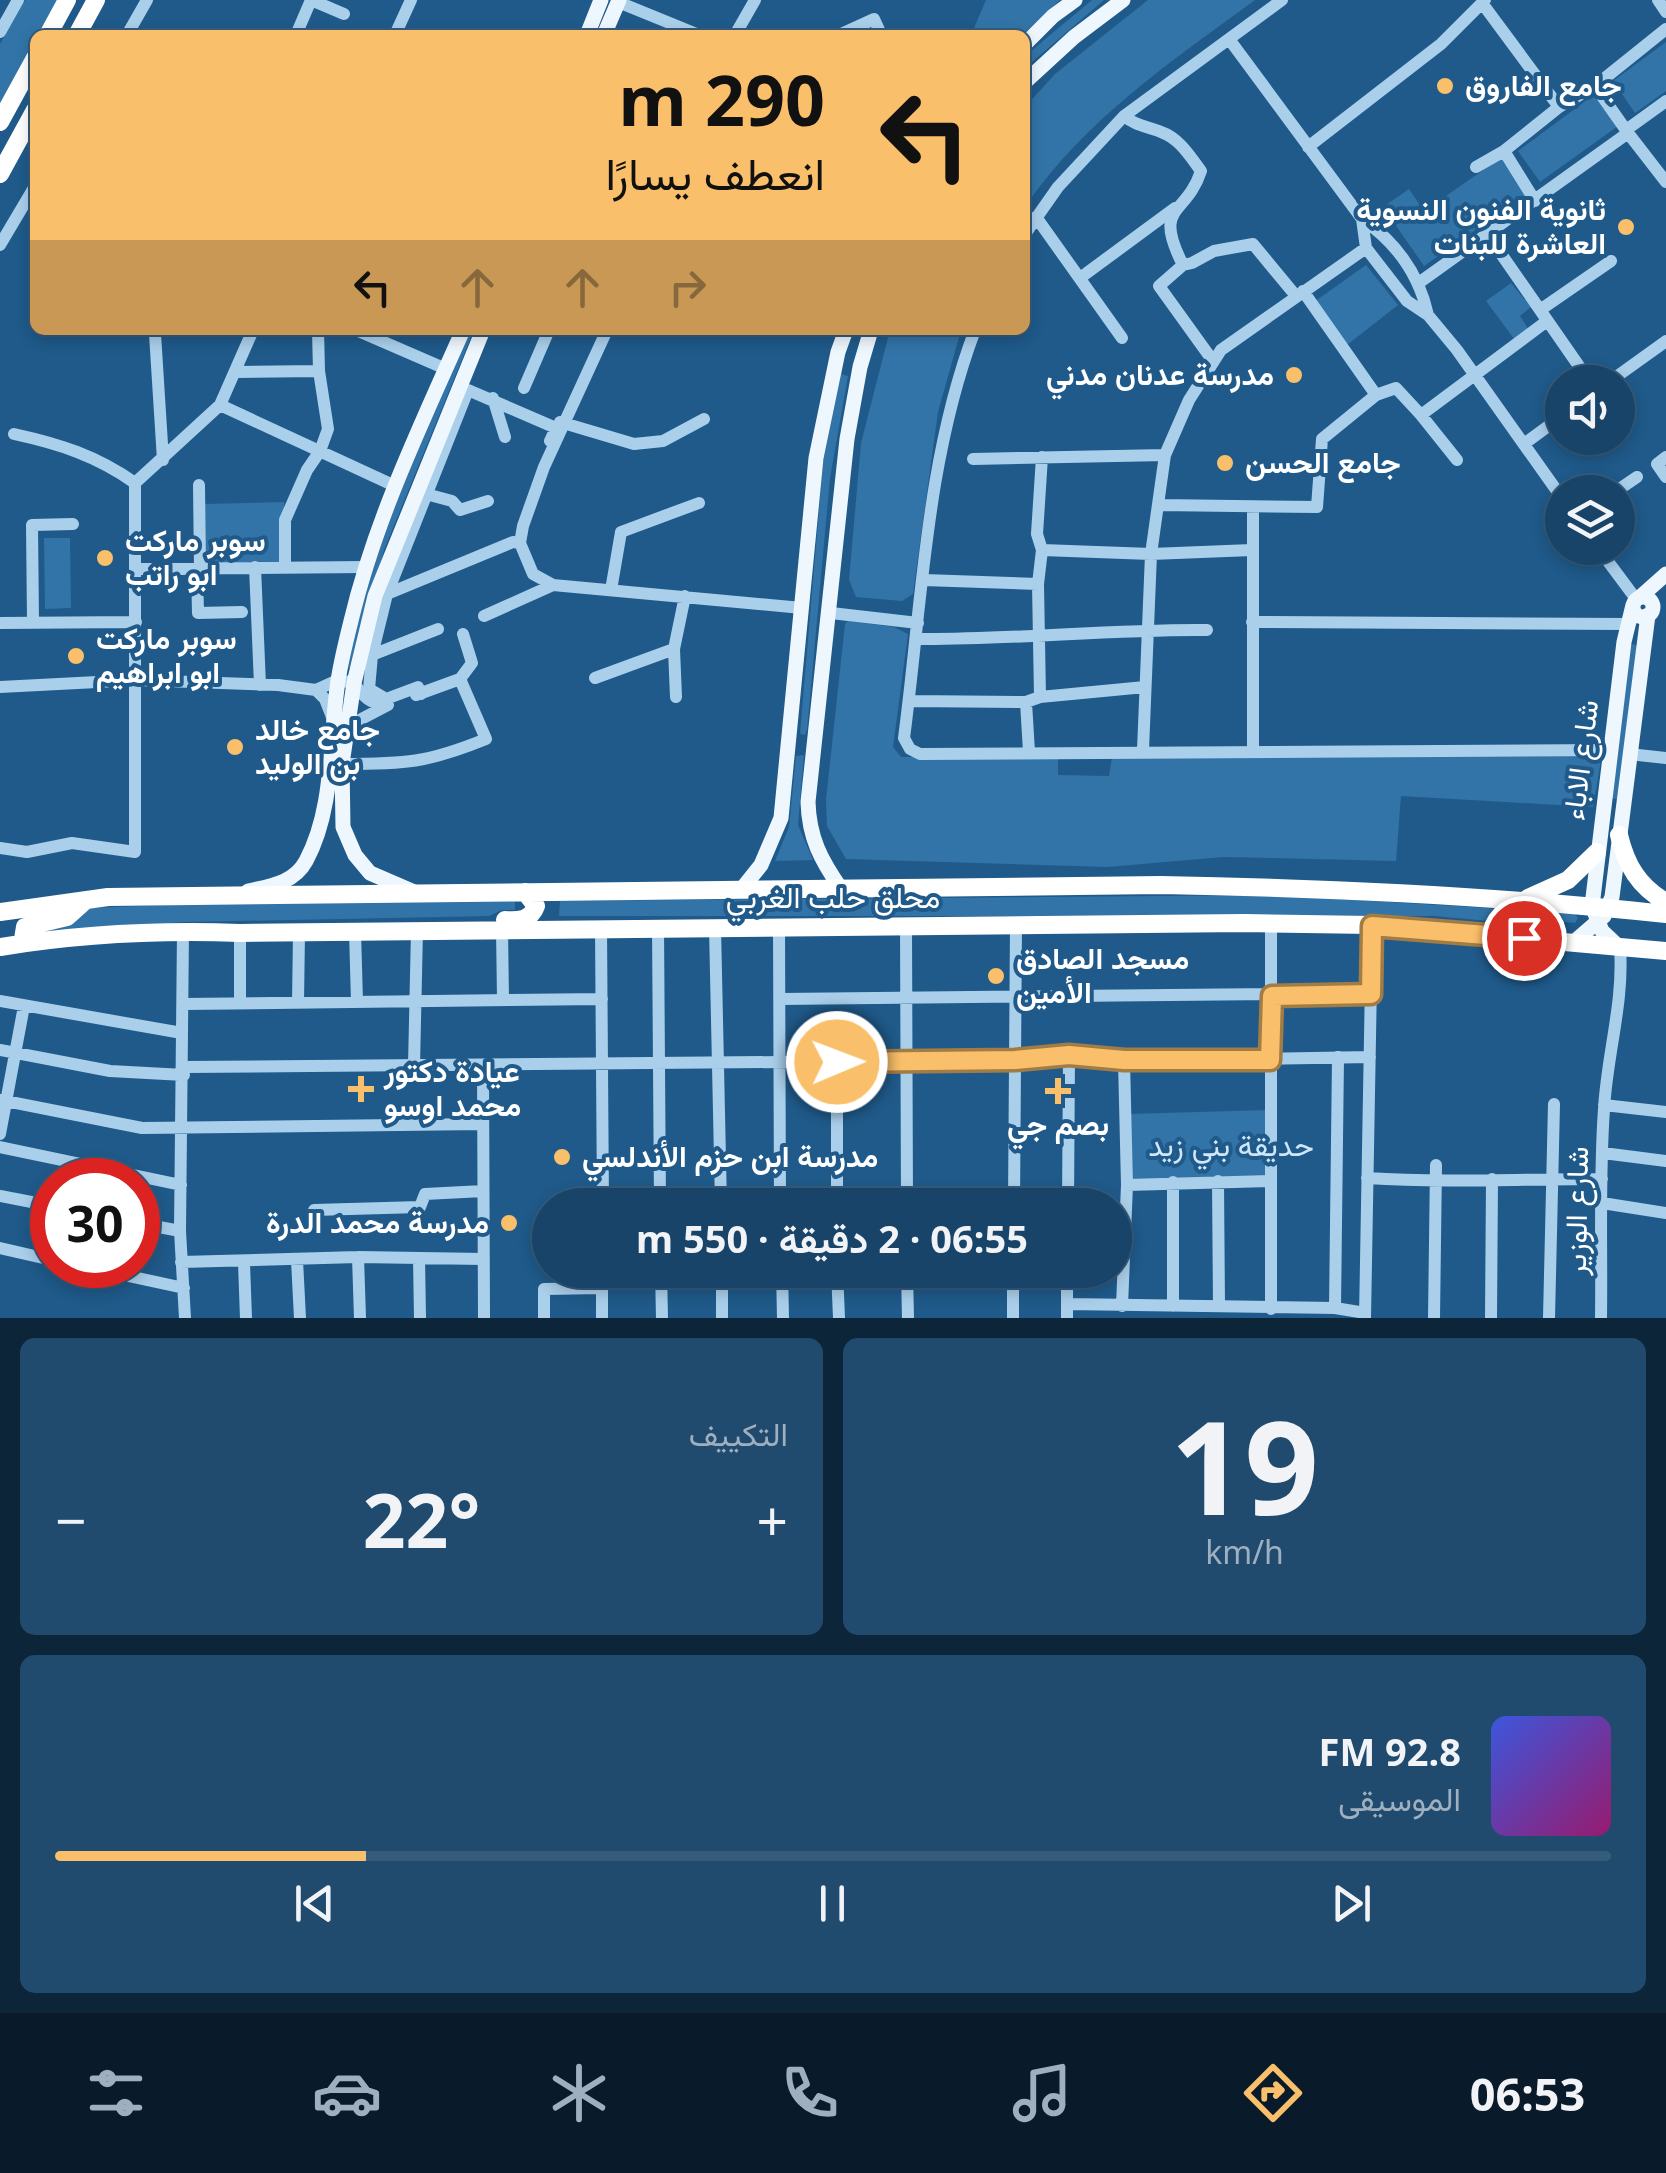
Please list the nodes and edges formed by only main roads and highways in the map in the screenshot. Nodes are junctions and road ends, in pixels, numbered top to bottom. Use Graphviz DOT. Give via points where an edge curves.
graph roads {
  1 [pos="67,0"];
  2 [pos="96,0"];
  3 [pos="1075,0"];
  4 [pos="1123,0"];
  5 [pos="613,1"];
  6 [pos="51,30"];
  7 [pos="79,30"];
  8 [pos="591,30"];
  9 [pos="605,30"];
  10 [pos="1030,39"];
  11 [pos="30,67"];
  12 [pos="1030,77"];
  13 [pos="30,119"];
  14 [pos="0,122"];
  15 [pos="0,174"];
  16 [pos="461,335"];
  17 [pos="480,335"];
  18 [pos="844,335"];
  19 [pos="870,335"];
  20 [pos="836,362"];
  21 [pos="860,368"];
  22 [pos="1665,579"];
  23 [pos="1646,603"];
  24 [pos="1624,642"];
  25 [pos="1643,643"];
  26 [pos="346,682"];
  27 [pos="341,724"];
  28 [pos="1602,808"];
  29 [pos="1622,810"];
  30 [pos="1619,836"];
  31 [pos="1597,852"];
  32 [pos="841,889"];
  33 [pos="742,890"];
  34 [pos="525,892"];
  35 [pos="418,894"];
  36 [pos="232,895"];
  37 [pos="86,900"];
  38 [pos="1518,901"];
  39 [pos="1666,902"];
  40 [pos="0,912"];
  41 [pos="1599,912"];
  42 [pos="1666,914"];
  43 [pos="466,930"];
  44 [pos="36,942"];
  45 [pos="1574,942"];
  46 [pos="0,947"];
  47 [pos="1620,948"];
  48 [pos="1666,951"];
  1 -- 6 [label="highway"];
  2 -- 7 [label="highway"];
  3 -- 10 [label="main road"];
  4 -- 12 [label="main road"];
  5 -- 8 [label="main road"];
  5 -- 9 [label="main road"];
  11 -- 14 [label="highway"];
  13 -- 15 [label="highway"];
  16 -- 26 [label="main road" via="365,566"];
  17 -- 26 [label="main road"];
  18 -- 20 [label="main road"];
  19 -- 21 [label="main road"];
  20 -- 21 [label="main road"];
  20 -- 33 [label="main road" via="816,458 781,818"];
  21 -- 32 [label="main road" via="808,802 808,828"];
  22 -- 23 [label="main road, شارع الاباء"];
  23 -- 24 [label="main road, شارع الاباء" via="1627,624"];
  23 -- 25 [label="main road, شارع الاباء"];
  24 -- 25 [label="main road"];
  24 -- 28 [label="main road, شارع الاباء"];
  25 -- 29 [label="main road, شارع الاباء"];
  26 -- 27 [label="main road"];
  27 -- 35 [label="main road" via="343,827 355,855 370,874"];
  27 -- 36 [label="main road" via="304,865 286,882"];
  28 -- 29 [label="main road"];
  28 -- 31 [label="main road, شارع الاباء"];
  29 -- 30 [label="main road, شارع الاباء"];
  30 -- 39 [label="highway" via="1634,876"];
  30 -- 41 [label="main road, شارع الاباء"];
  31 -- 38 [label="highway" via="1556,888"];
  31 -- 41 [label="main road, شارع الاباء"];
  32 -- 33 [label="highway, محلق حلب الغربي"];
  32 -- 38 [label="highway, محلق حلب الغربي" via="1161,885"];
  33 -- 34 [label="highway, محلق حلب الغربي"];
  34 -- 35 [label="highway, محلق حلب الغربي"];
  34 -- 43 [label="highway" via="536,906 520,921"];
  35 -- 36 [label="highway, محلق حلب الغربي"];
  36 -- 37 [label="highway, محلق حلب الغربي"];
  37 -- 40 [label="highway, محلق حلب الغربي"];
  37 -- 44 [label="highway" via="67,917 25,926 23,940"];
  38 -- 41 [label="highway, محلق حلب الغربي"];
  41 -- 42 [label="highway, محلق حلب الغربي"];
  41 -- 45 [label="main road"];
  41 -- 47 [label="main road"];
  43 -- 44 [label="highway, محلق حلب الغربي" via="183,931"];
  43 -- 45 [label="highway, محلق حلب الغربي" via="1372,926"];
  44 -- 46 [label="highway, محلق حلب الغربي"];
  45 -- 47 [label="highway, محلق حلب الغربي"];
  47 -- 48 [label="highway, محلق حلب الغربي"];
}
